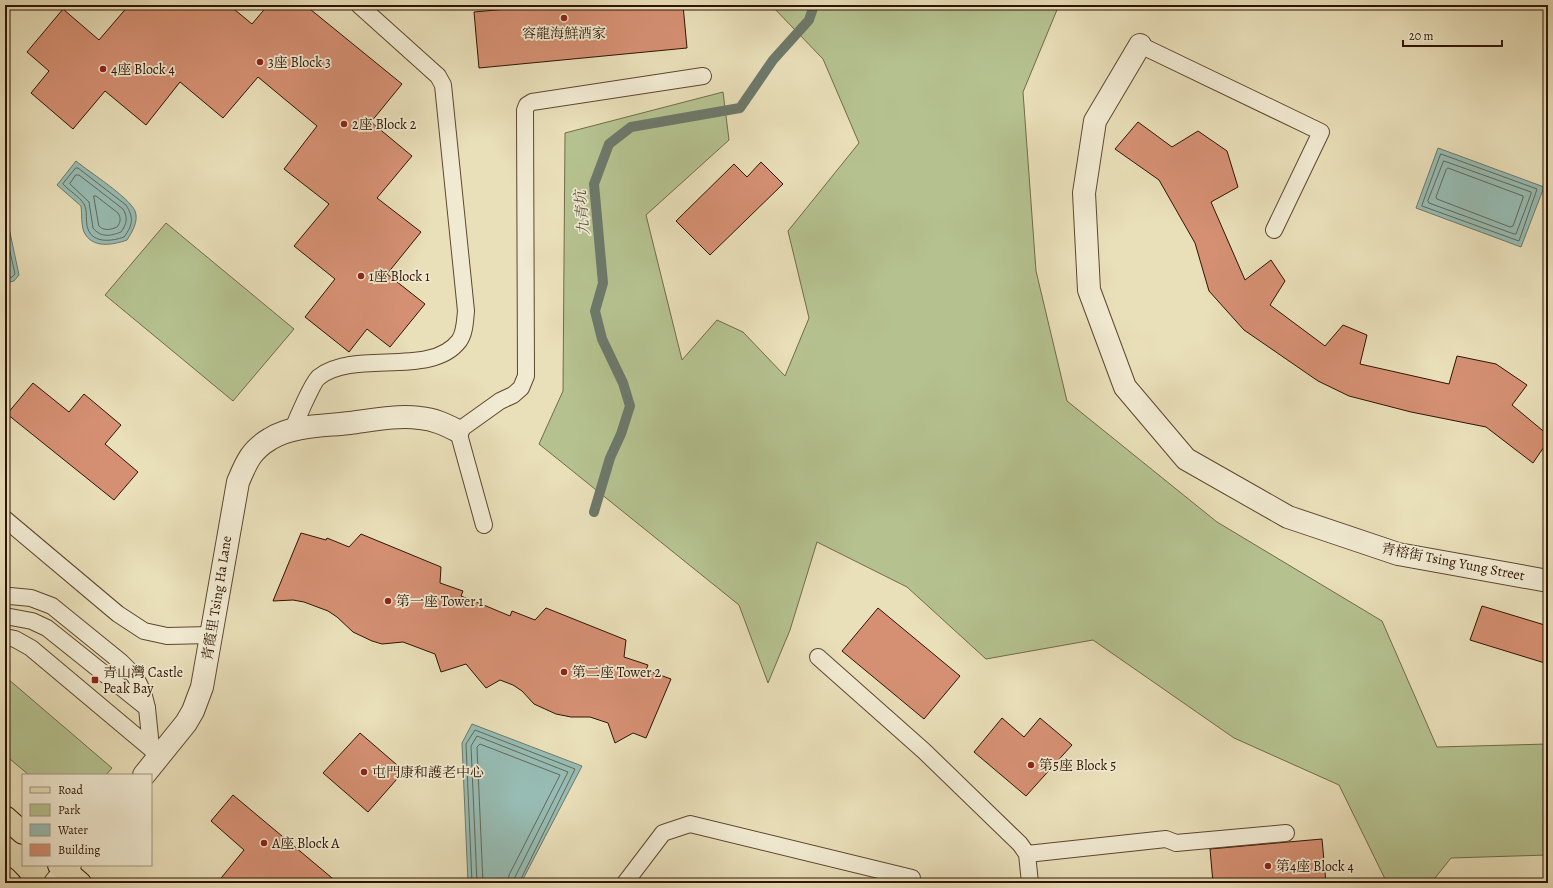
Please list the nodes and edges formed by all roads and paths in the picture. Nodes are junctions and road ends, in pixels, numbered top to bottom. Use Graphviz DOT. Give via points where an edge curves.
graph roads {
  1 [pos="359,5"];
  2 [pos="1140,45"];
  3 [pos="703,76"];
  4 [pos="1274,230"];
  5 [pos="292,431"];
  6 [pos="458,431"];
  7 [pos="5,519"];
  8 [pos="484,525"];
  9 [pos="1548,581"];
  10 [pos="5,598"];
  11 [pos="5,616"];
  12 [pos="210,635"];
  13 [pos="5,637"];
  14 [pos="818,656"];
  15 [pos="147,708"];
  16 [pos="155,752"];
  17 [pos="144,774"];
  18 [pos="5,817"];
  19 [pos="22,832"];
  20 [pos="1286,833"];
  21 [pos="1026,854"];
  22 [pos="5,878"];
  23 [pos="912,878"];
  24 [pos="10,883"];
  25 [pos="625,883"];
  26 [pos="1030,883"];
  1 -- 5 [label="lane" via="438,76 442,85 466,311 464,325 460,340 448,352 429,358 330,369 317,378"];
  2 -- 4 [label="lane" via="1321,132"];
  2 -- 9 [label="street, 青榕街 Tsing Yung Street" via="1095,120 1084,193 1089,290 1125,387 1186,459 1288,517 1398,554"];
  3 -- 6 [label="lane" via="532,102 527,105 526,376 521,388 513,395 500,401"];
  5 -- 6 [label="street, 青霞里 Tsing Ha Lane" via="402,416 441,422"];
  5 -- 12 [label="street, 青霞里 Tsing Ha Lane" via="271,438 253,451 244,466 238,482"];
  6 -- 8 [label="lane"];
  7 -- 12 [label="lane" via="118,614 144,631 167,636"];
  10 -- 15 [label="lane" via="31,598 52,606 135,676"];
  11 -- 15 [label="lane" via="32,621 47,628"];
  12 -- 16 [label="street, 青霞里 Tsing Ha Lane" via="207,663 193,712 178,735"];
  13 -- 16 [label="lane" via="15,639 31,648"];
  14 -- 21 [label="lane" via="924,751 1020,844"];
  15 -- 16 [label="lane"];
  16 -- 17 [label="street, 青霞里 Tsing Ha Lane"];
  18 -- 19 [label="main road"];
  20 -- 21 [label="lane" via="1176,843 1166,839"];
  21 -- 26 [label="lane"];
  22 -- 24 [label="main road"];
  23 -- 25 [label="lane" via="690,824 663,833"];
}
